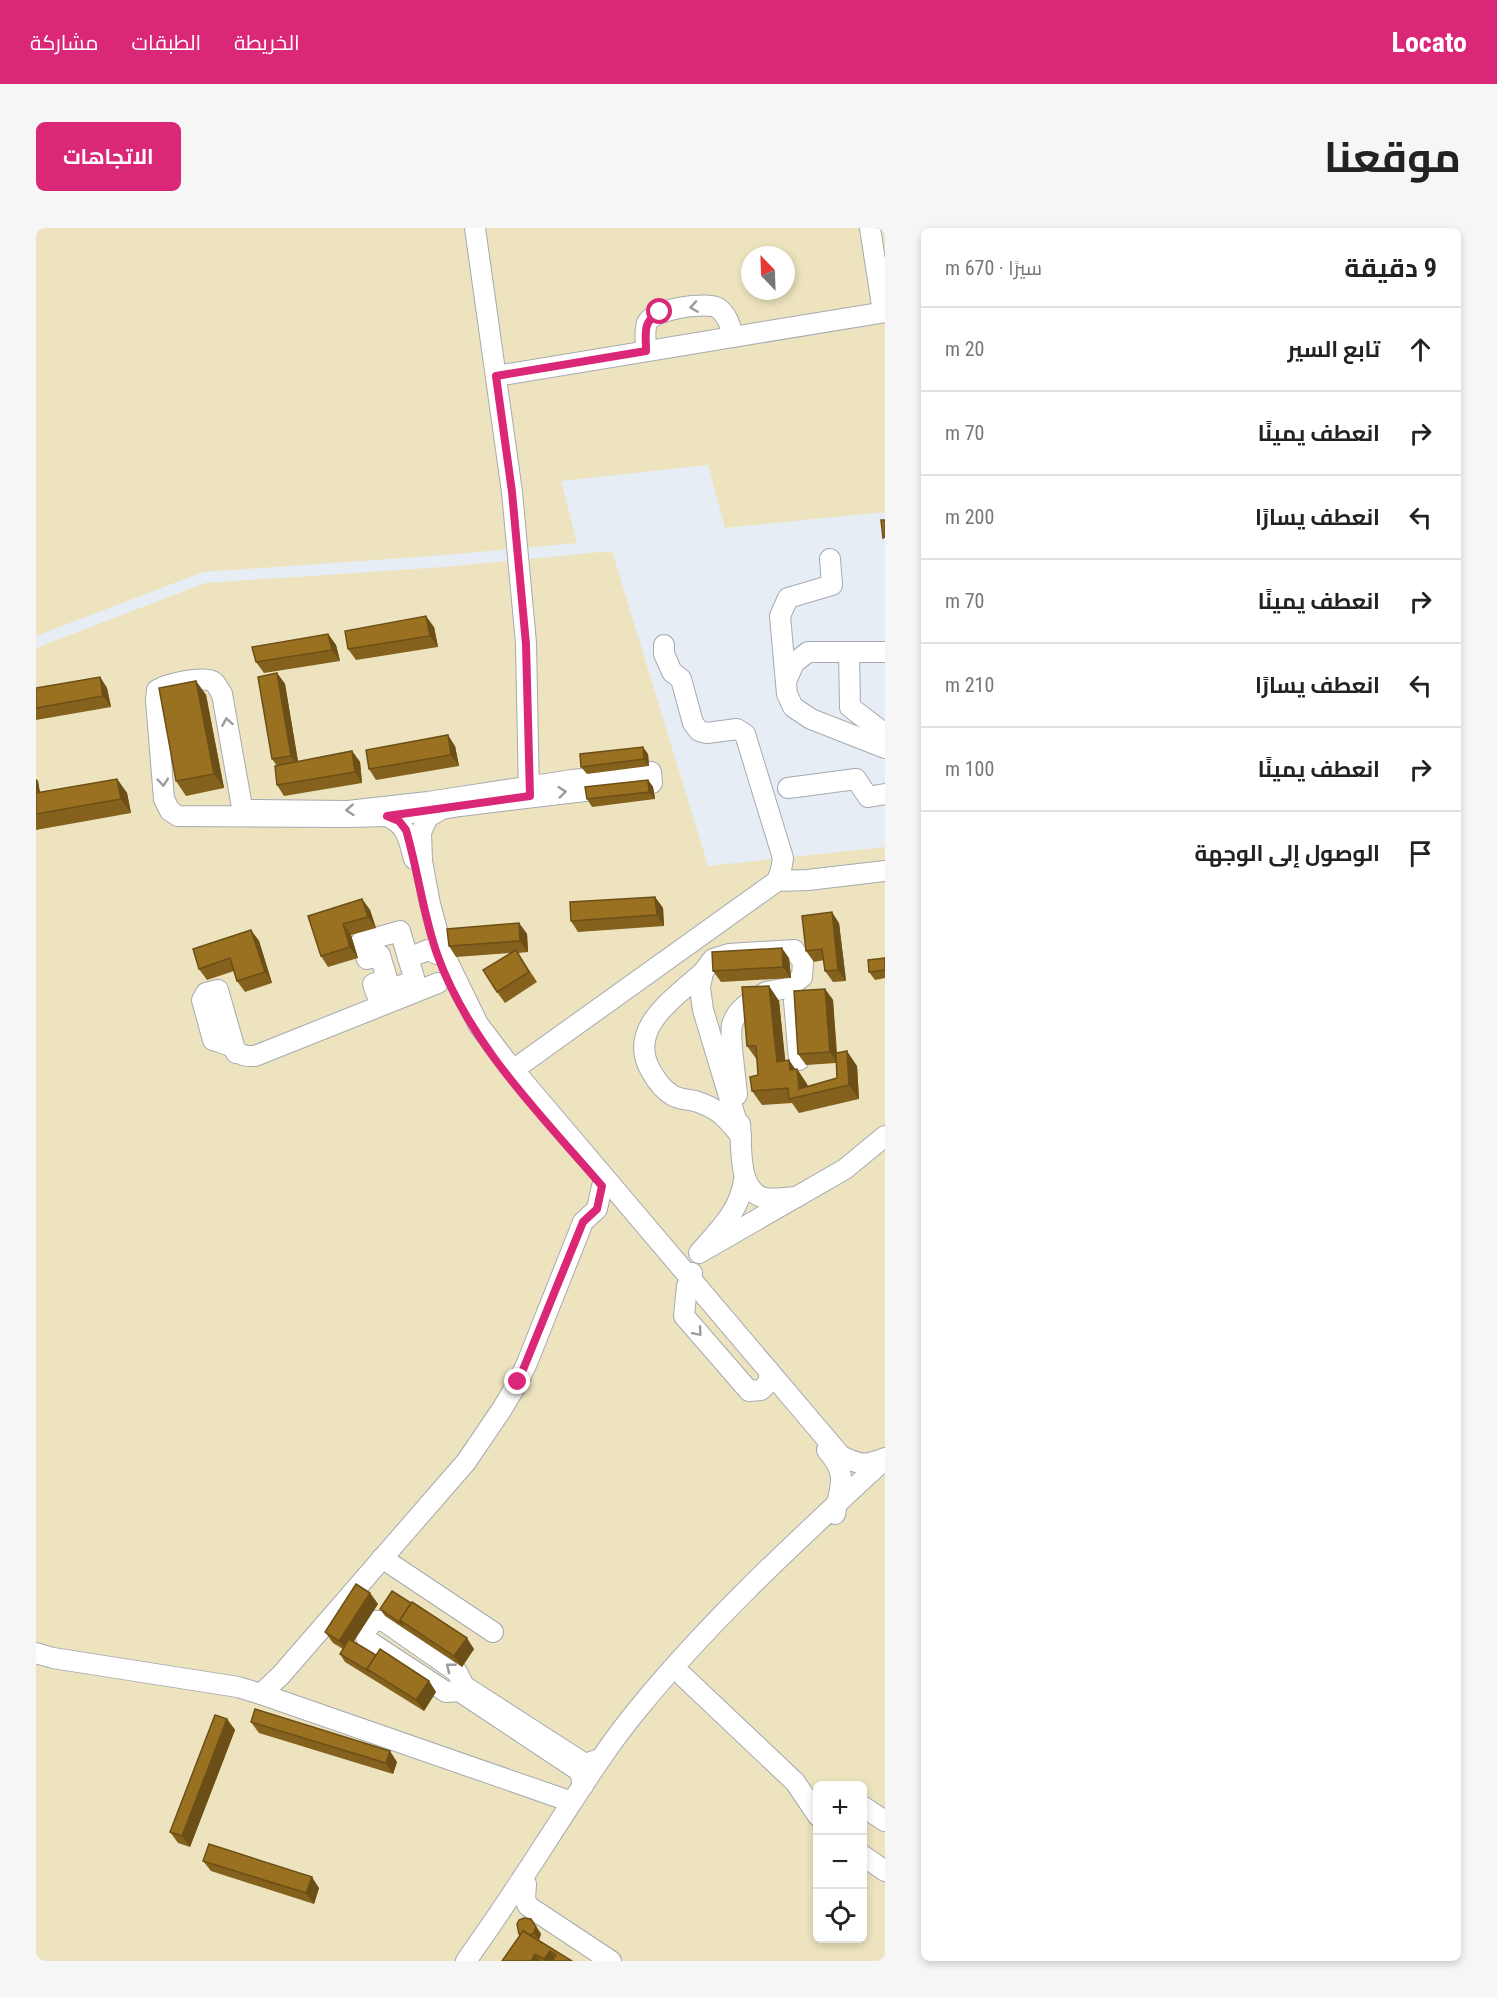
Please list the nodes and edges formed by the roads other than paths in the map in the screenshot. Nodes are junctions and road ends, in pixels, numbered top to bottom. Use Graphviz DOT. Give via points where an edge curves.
graph roads {
  1 [pos="475,228"];
  2 [pos="870,228"];
  3 [pos="884,312"];
  4 [pos="733,337"];
  5 [pos="646,351"];
  6 [pos="496,376"];
  7 [pos="830,559"];
  8 [pos="664,645"];
  9 [pos="849,652"];
  10 [pos="885,652"];
  11 [pos="787,679"];
  12 [pos="885,734"];
  13 [pos="885,748"];
  14 [pos="788,788"];
  15 [pos="529,792"];
  16 [pos="885,794"];
  17 [pos="442,809"];
  18 [pos="387,816"];
  19 [pos="885,872"];
  20 [pos="777,881"];
  21 [pos="433,948"];
  22 [pos="408,958"];
  23 [pos="703,972"];
  24 [pos="802,976"];
  25 [pos="446,981"];
  26 [pos="766,992"];
  27 [pos="794,1001"];
  28 [pos="236,1053"];
  29 [pos="799,1060"];
  30 [pos="513,1070"];
  31 [pos="741,1136"];
  32 [pos="885,1136"];
  33 [pos="744,1180"];
  34 [pos="602,1186"];
  35 [pos="797,1197"];
  36 [pos="663,1247"];
  37 [pos="699,1252"];
  38 [pos="689,1283"];
  39 [pos="769,1377"];
  40 [pos="885,1459"];
  41 [pos="885,1468"];
  42 [pos="836,1509"];
  43 [pos="382,1558"];
  44 [pos="493,1632"];
  45 [pos="36,1653"];
  46 [pos="679,1674"];
  47 [pos="261,1694"];
  48 [pos="600,1759"];
  49 [pos="795,1782"];
  50 [pos="813,1787"];
  51 [pos="577,1794"];
  52 [pos="813,1809"];
  53 [pos="867,1809"];
  54 [pos="885,1821"];
  55 [pos="867,1858"];
  56 [pos="885,1871"];
  57 [pos="526,1884"];
  58 [pos="506,1914"];
  59 [pos="466,1961"];
  60 [pos="474,1961"];
  61 [pos="601,1961"];
  62 [pos="611,1961"];
  1 -- 6 [label="lane"];
  2 -- 3 [label="lane"];
  3 -- 4 [label="lane"];
  4 -- 5 [label="lane"];
  4 -- 5 [label="lane, one-way" via="725,314 715,306 660,312 646,323"];
  5 -- 6 [label="lane"];
  6 -- 15 [label="lane" via="525,632"];
  7 -- 11 [label="lane" via="832,585 788,598 780,616"];
  8 -- 20 [label="lane" via="664,654 672,672 681,679 693,723 699,730 707,733 737,729 745,734 783,858"];
  9 -- 10 [label="lane"];
  9 -- 11 [label="lane" via="808,652 794,663"];
  9 -- 12 [label="lane" via="850,707"];
  11 -- 13 [label="lane" via="787,694 793,707 811,719"];
  14 -- 16 [label="lane" via="856,779 868,796"];
  15 -- 15 [label="lane, one-way" via="652,783 651,772 572,780"];
  15 -- 17 [label="lane"];
  15 -- 18 [label="lane, one-way" via="348,811 248,810 242,807 222,694 215,683 206,679 165,685 157,690 164,800 178,816"];
  17 -- 18 [label="lane"];
  17 -- 30 [label="lane" via="428,817 421,832 422,861 443,952 478,1024"];
  18 -- 21 [label="lane" via="399,821 406,830"];
  19 -- 20 [label="lane"];
  20 -- 30 [label="lane"];
  21 -- 22 [label="lane"];
  21 -- 25 [label="lane"];
  23 -- 24 [label="lane" via="714,959 729,954 794,950 803,962"];
  23 -- 31 [label="lane" via="703,1010"];
  23 -- 31 [label="lane" via="654,1016 645,1035 643,1053 658,1083 673,1096 720,1111"];
  24 -- 26 [label="lane" via="788,988"];
  24 -- 27 [label="lane"];
  25 -- 28 [label="lane" via="255,1056"];
  25 -- 34 [label="lane" via="472,1028"];
  26 -- 27 [label="lane"];
  26 -- 31 [label="lane" via="748,1002 732,1025"];
  27 -- 29 [label="lane"];
  30 -- 36 [label="lane"];
  31 -- 33 [label="lane"];
  32 -- 35 [label="lane" via="845,1169"];
  33 -- 35 [label="lane" via="753,1193 766,1199"];
  33 -- 37 [label="lane" via="731,1216"];
  34 -- 38 [label="lane"];
  34 -- 43 [label="lane" via="597,1209 583,1222 518,1382 466,1462"];
  35 -- 37 [label="lane"];
  36 -- 37 [label="lane" via="685,1254"];
  36 -- 38 [label="lane"];
  37 -- 38 [label="lane"];
  38 -- 39 [label="lane"];
  39 -- 40 [label="lane" via="841,1456 859,1464"];
  39 -- 42 [label="lane" via="837,1462 842,1488"];
  40 -- 42 [label="lane"];
  41 -- 42 [label="lane"];
  42 -- 46 [label="lane"];
  42 -- 48 [label="lane" via="776,1560 677,1664"];
  43 -- 44 [label="lane"];
  43 -- 47 [label="lane"];
  45 -- 47 [label="lane"];
  46 -- 49 [label="lane"];
  46 -- 57 [label="lane" via="642,1713 605,1762"];
  47 -- 51 [label="lane"];
  48 -- 51 [label="lane"];
  48 -- 51 [label="lane, one-way" via="585,1764 464,1686 457,1672 384,1621 373,1621 365,1632 367,1640 446,1692 459,1691 578,1770 582,1776"];
  49 -- 50 [label="lane"];
  49 -- 52 [label="lane"];
  51 -- 59 [label="lane"];
  53 -- 54 [label="lane"];
  55 -- 56 [label="lane"];
  57 -- 58 [label="lane"];
  57 -- 62 [label="lane" via="528,1906"];
  58 -- 60 [label="lane"];
  58 -- 61 [label="lane" via="516,1909 527,1911"];
}
